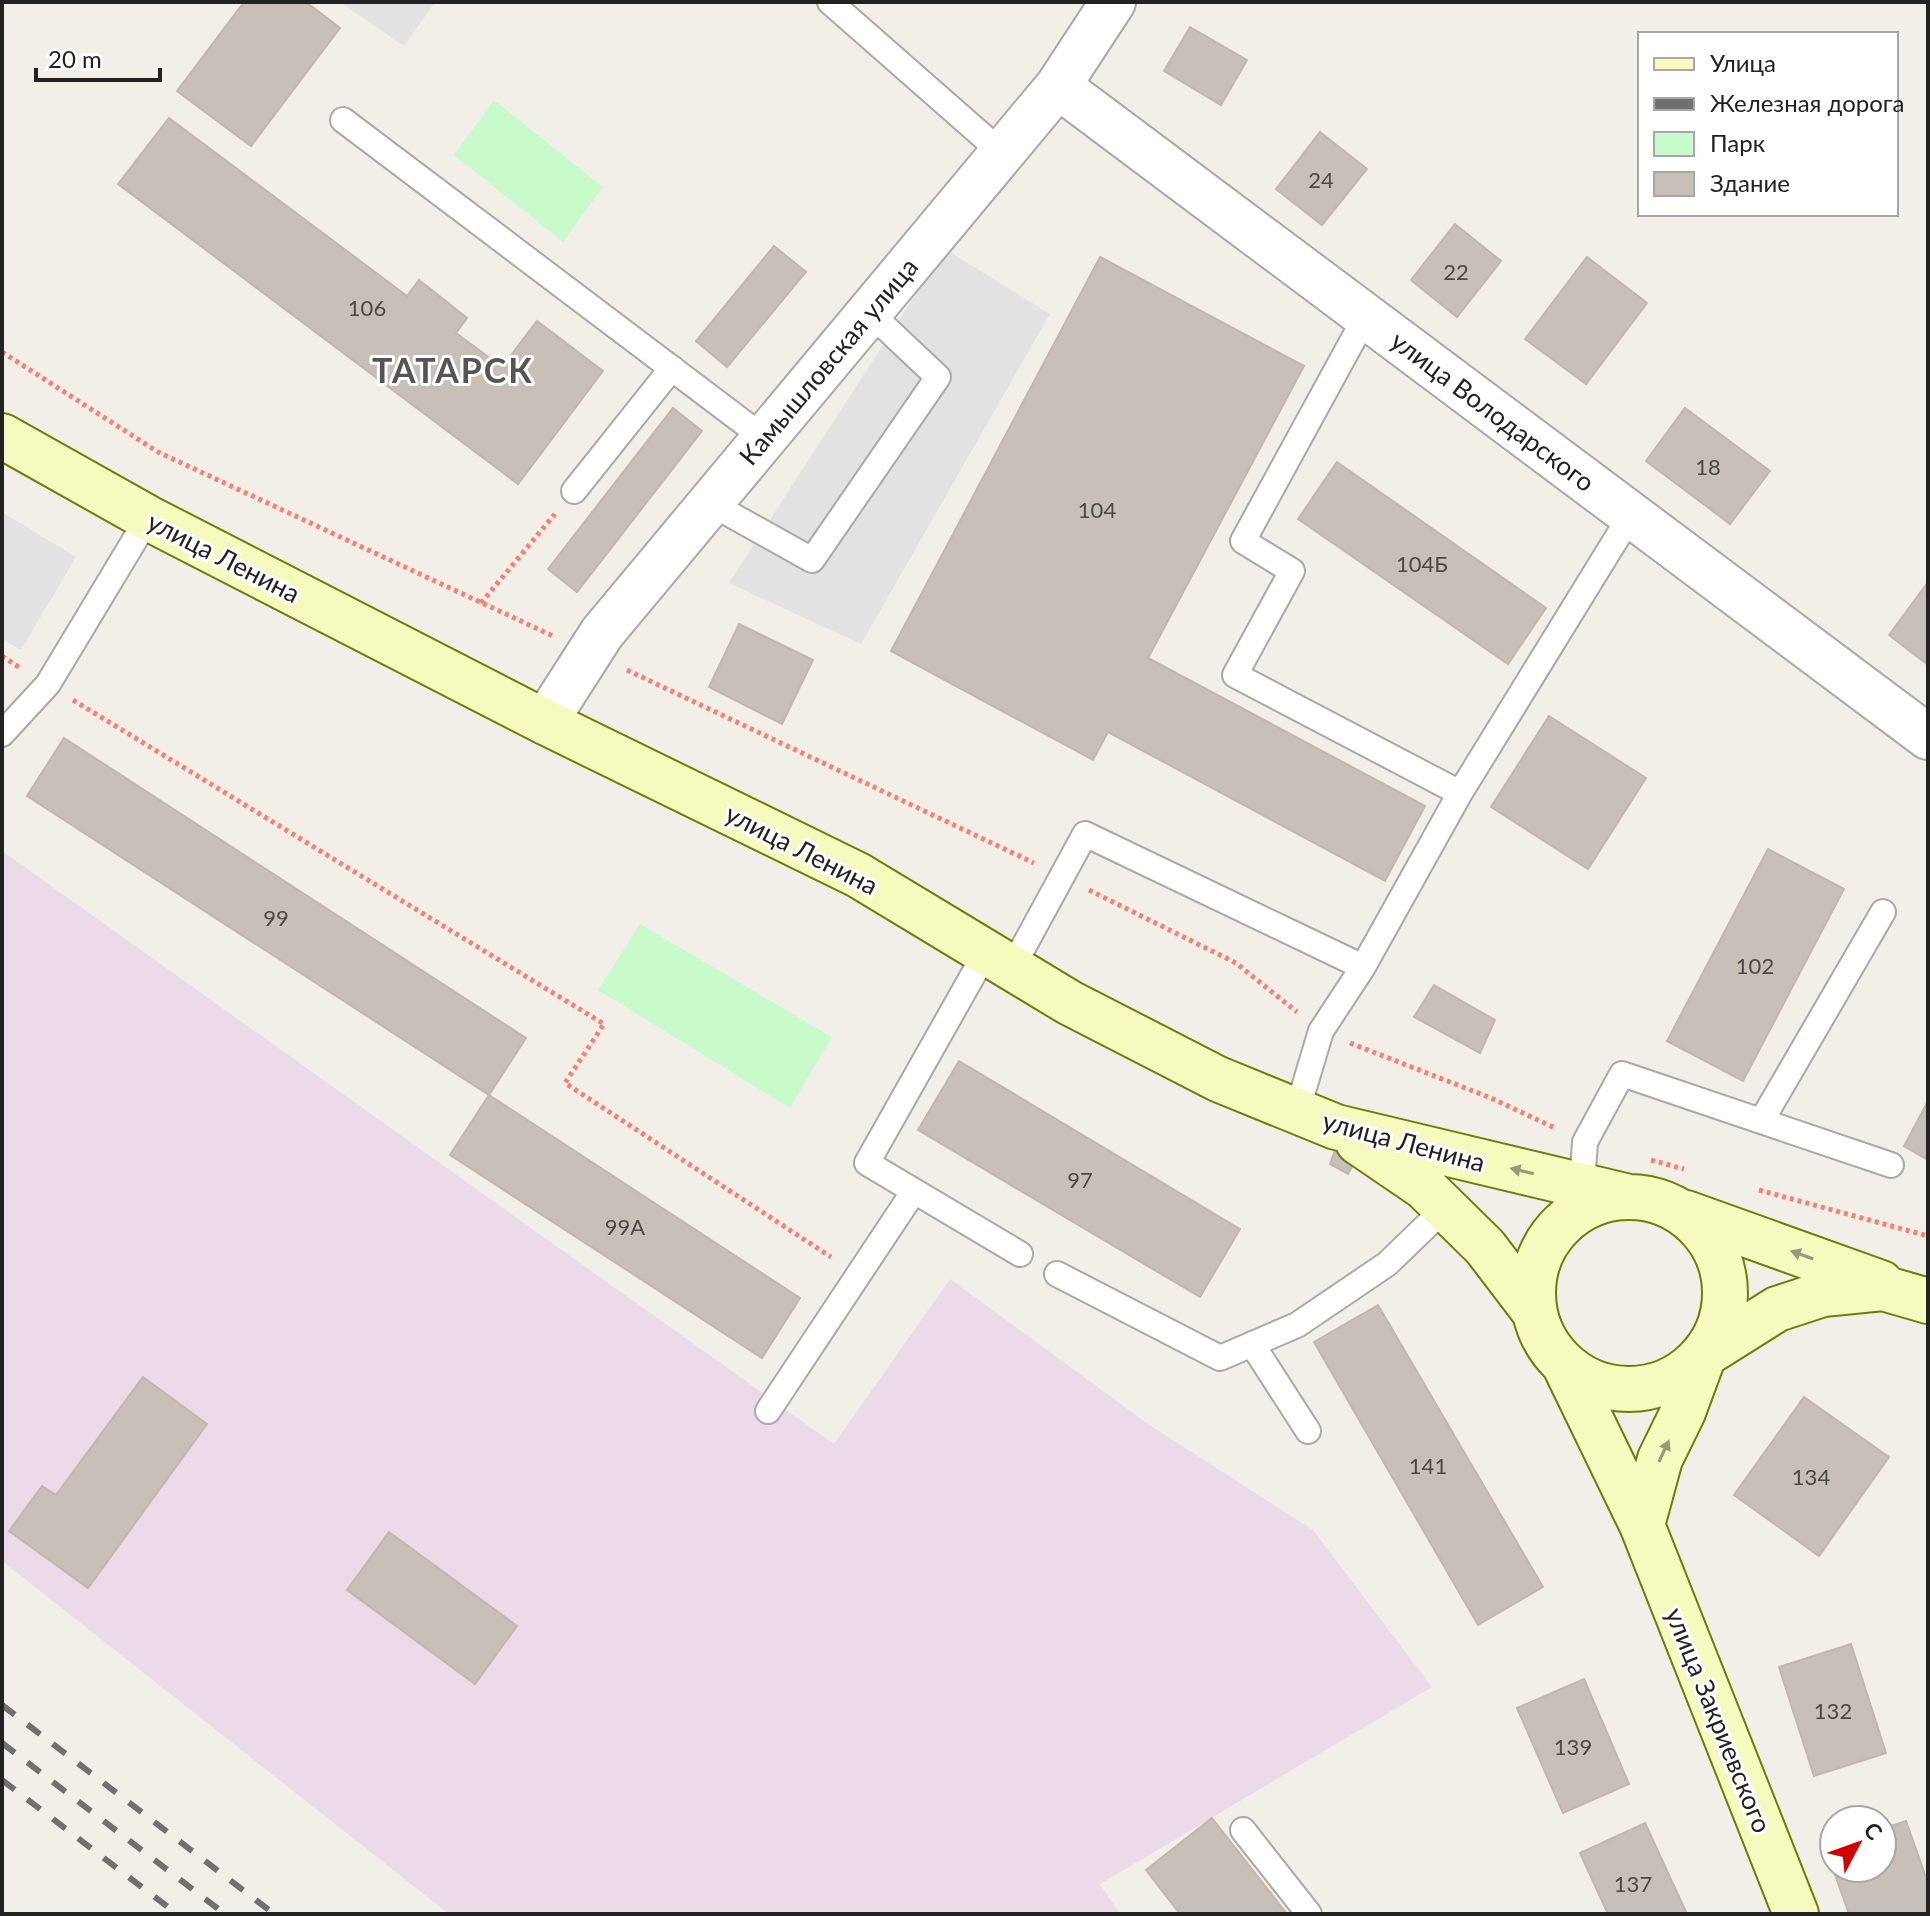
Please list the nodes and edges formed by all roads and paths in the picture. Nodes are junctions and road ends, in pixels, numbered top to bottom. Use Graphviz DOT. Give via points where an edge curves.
graph roads {
  1 [pos="830,2"];
  2 [pos="1113,2"];
  3 [pos="1058,86"];
  4 [pos="343,120"];
  5 [pos="1002,153"];
  6 [pos="869,312"];
  7 [pos="1366,316"];
  8 [pos="2,352"];
  9 [pos="672,368"];
  10 [pos="2,436"];
  11 [pos="764,438"];
  12 [pos="574,491"];
  13 [pos="710,503"];
  14 [pos="1631,515"];
  15 [pos="148,518"];
  16 [pos="481,603"];
  17 [pos="589,653"];
  18 [pos="2,656"];
  19 [pos="48,684"];
  20 [pos="545,722"];
  21 [pos="2,734"];
  22 [pos="1928,737"];
  23 [pos="1460,793"];
  24 [pos="1062,876"];
  25 [pos="1883,912"];
  26 [pos="999,960"];
  27 [pos="1363,967"];
  28 [pos="1321,1031"];
  29 [pos="1317,1119"];
  30 [pos="1762,1120"];
  31 [pos="1585,1142"];
  32 [pos="1891,1165"];
  33 [pos="1582,1185"];
  34 [pos="1749,1187"];
  35 [pos="914,1191"];
  36 [pos="1686,1192"];
  37 [pos="1625,1196"];
  38 [pos="1445,1208"];
  39 [pos="1928,1236"];
  40 [pos="1020,1254"];
  41 [pos="1057,1274"];
  42 [pos="859,1275"];
  43 [pos="1928,1301"];
  44 [pos="1533,1310"];
  45 [pos="1252,1344"];
  46 [pos="1704,1355"];
  47 [pos="1565,1366"];
  48 [pos="768,1411"];
  49 [pos="1308,1431"];
  50 [pos="1642,1525"];
  51 [pos="1243,1830"];
  52 [pos="1309,1914"];
  53 [pos="1796,1914"];
  1 -- 5 [label="lane"];
  2 -- 3 [label="street, Камышловская улица"];
  3 -- 5 [label="street, Камышловская улица"];
  3 -- 7 [label="street, улица Володарского"];
  4 -- 9 [label="lane"];
  5 -- 6 [label="street, Камышловская улица"];
  6 -- 11 [label="street, Камышловская улица"];
  6 -- 13 [label="lane" via="938,377 812,560"];
  7 -- 14 [label="street, улица Володарского"];
  7 -- 23 [label="lane" via="1243,541 1292,571 1235,675"];
  8 -- 16 [label="path" via="158,452"];
  9 -- 11 [label="lane"];
  9 -- 12 [label="lane"];
  10 -- 15 [label="main road, улица Ленина"];
  11 -- 13 [label="street, Камышловская улица"];
  12 -- 16 [label="path"];
  13 -- 17 [label="street, Камышловская улица"];
  14 -- 22 [label="street, улица Володарского"];
  14 -- 23 [label="lane"];
  15 -- 19 [label="lane"];
  15 -- 20 [label="main road, улица Ленина"];
  16 -- 17 [label="path"];
  17 -- 20 [label="street, Камышловская улица"];
  17 -- 24 [label="path"];
  18 -- 19 [label="path"];
  19 -- 21 [label="lane"];
  19 -- 42 [label="path" via="604,1024 565,1083"];
  20 -- 26 [label="main road, улица Ленина" via="858,875"];
  23 -- 27 [label="lane"];
  24 -- 26 [label="lane"];
  24 -- 27 [label="lane" via="1085,834"];
  24 -- 28 [label="path" via="1236,963"];
  25 -- 30 [label="lane"];
  26 -- 29 [label="main road, улица Ленина" via="1218,1079"];
  26 -- 35 [label="lane" via="867,1163"];
  27 -- 28 [label="lane"];
  28 -- 29 [label="lane"];
  28 -- 31 [label="path" via="1491,1098"];
  33 -- 29 [label="main road, улица Ленина, one-way"];
  29 -- 38 [label="main road" via="1424,1187"];
  30 -- 31 [label="lane" via="1622,1074"];
  30 -- 32 [label="lane"];
  31 -- 33 [label="lane"];
  31 -- 36 [label="path"];
  33 -- 37 [label="main road, улица Ленина"];
  34 -- 39 [label="path"];
  35 -- 40 [label="lane"];
  35 -- 42 [label="lane"];
  36 -- 37 [label="main road, улица Ленина" via="1655,1199"];
  43 -- 36 [label="main road, улица Ленина, one-way"];
  36 -- 46 [label="main road, улица Ленина" via="1721,1263 1726,1295 1720,1327"];
  37 -- 44 [label="main road, улица Ленина" via="1593,1203 1558,1228 1544,1246 1533,1277"];
  38 -- 44 [label="main road" via="1485,1247"];
  38 -- 45 [label="lane" via="1387,1264 1297,1325"];
  41 -- 45 [label="lane" via="1220,1358"];
  42 -- 48 [label="lane"];
  43 -- 46 [label="main road" via="1883,1288 1823,1294 1777,1309"];
  44 -- 47 [label="main road, улица Ленина" via="1544,1341"];
  45 -- 49 [label="lane"];
  46 -- 47 [label="main road, улица Ленина" via="1680,1375 1652,1387 1621,1389 1591,1382"];
  50 -- 46 [label="main road, one-way" via="1660,1459"];
  47 -- 50 [label="main road, улица Закриевского"];
  50 -- 53 [label="main road, улица Закриевского"];
  51 -- 52 [label="lane"];
}
